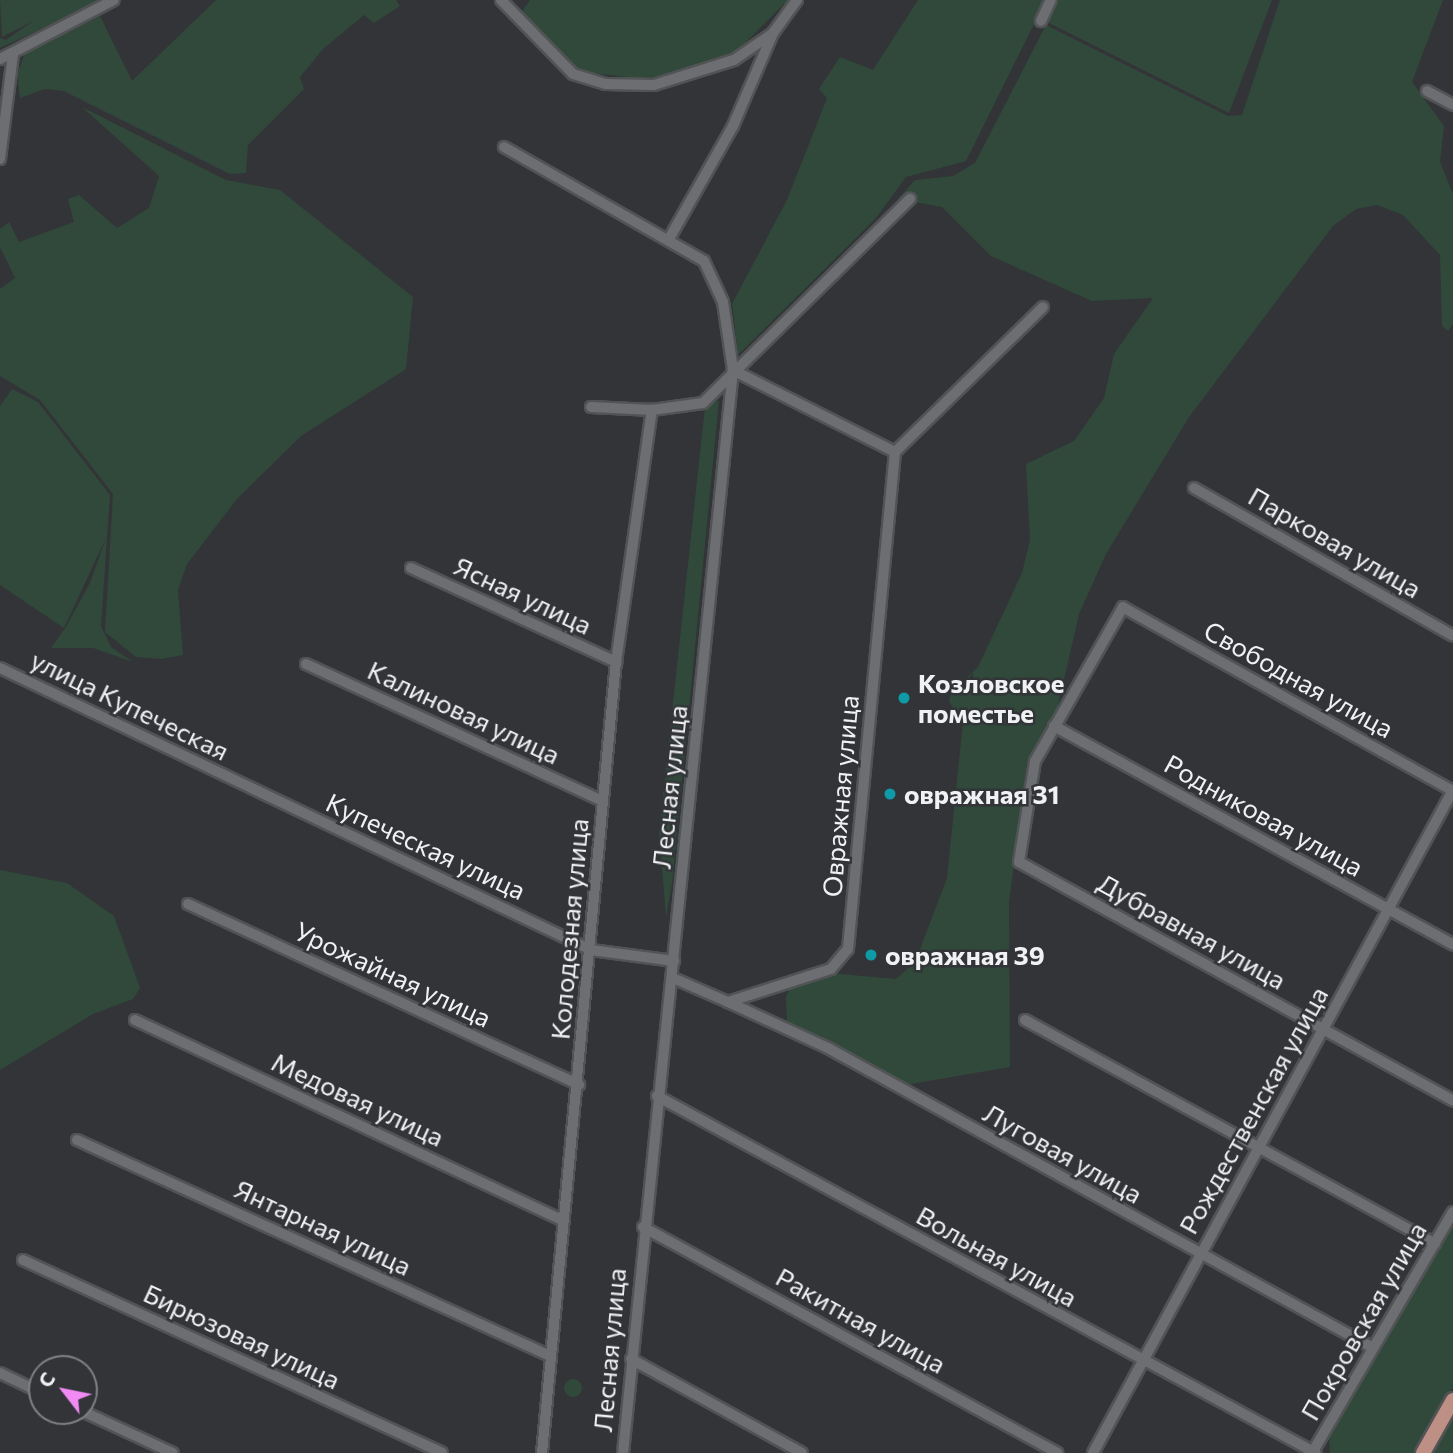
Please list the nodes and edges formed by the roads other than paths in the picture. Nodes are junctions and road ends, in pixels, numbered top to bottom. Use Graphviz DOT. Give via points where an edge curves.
graph roads {
  1 [pos="114,0"];
  2 [pos="501,0"];
  3 [pos="797,0"];
  4 [pos="1051,0"];
  5 [pos="1041,22"];
  6 [pos="773,33"];
  7 [pos="13,54"];
  8 [pos="0,59"];
  9 [pos="1427,91"];
  10 [pos="1453,105"];
  11 [pos="503,148"];
  12 [pos="0,159"];
  13 [pos="910,199"];
  14 [pos="669,239"];
  15 [pos="1043,307"];
  16 [pos="733,370"];
  17 [pos="592,407"];
  18 [pos="652,410"];
  19 [pos="895,452"];
  20 [pos="1194,488"];
  21 [pos="411,568"];
  22 [pos="1453,636"];
  23 [pos="617,662"];
  24 [pos="306,664"];
  25 [pos="0,668"];
  26 [pos="1054,726"];
  27 [pos="241,783"];
  28 [pos="1453,790"];
  29 [pos="603,801"];
  30 [pos="188,904"];
  31 [pos="1389,909"];
  32 [pos="1453,944"];
  33 [pos="591,950"];
  34 [pos="674,961"];
  35 [pos="673,978"];
  36 [pos="728,1002"];
  37 [pos="135,1020"];
  38 [pos="1025,1020"];
  39 [pos="1324,1028"];
  40 [pos="579,1085"];
  41 [pos="657,1096"];
  42 [pos="1453,1101"];
  43 [pos="77,1140"];
  44 [pos="1261,1146"];
  45 [pos="1453,1212"];
  46 [pos="562,1220"];
  47 [pos="643,1227"];
  48 [pos="1435,1244"];
  49 [pos="1200,1255"];
  50 [pos="23,1260"];
  51 [pos="1373,1348"];
  52 [pos="550,1356"];
  53 [pos="631,1359"];
  54 [pos="1143,1361"];
  55 [pos="0,1373"];
  56 [pos="28,1386"];
  57 [pos="1453,1400"];
  58 [pos="98,1418"];
  59 [pos="1314,1452"];
  60 [pos="173,1453"];
  61 [pos="442,1453"];
  62 [pos="542,1453"];
  63 [pos="623,1453"];
  64 [pos="802,1453"];
  65 [pos="1057,1453"];
  66 [pos="1093,1453"];
  67 [pos="1423,1453"];
  1 -- 7 [label="street"];
  2 -- 6 [label="street" via="561,67 606,84 654,85 696,75 734,60"];
  3 -- 6 [label="street"];
  4 -- 5 [label="street"];
  6 -- 14 [label="street" via="733,126"];
  7 -- 8 [label="street"];
  7 -- 12 [label="street"];
  9 -- 10 [label="street"];
  11 -- 14 [label="street, Лесная улица"];
  13 -- 16 [label="street"];
  14 -- 16 [label="street, Лесная улица" via="704,261 723,302"];
  15 -- 19 [label="street"];
  16 -- 18 [label="street" via="703,403"];
  16 -- 19 [label="street"];
  16 -- 34 [label="street, Лесная улица"];
  17 -- 18 [label="street"];
  18 -- 23 [label="street, Колодезная улица"];
  19 -- 36 [label="street, Овражная улица" via="848,949 831,969"];
  20 -- 22 [label="street, Парковая улица"];
  21 -- 23 [label="street, Ясная улица"];
  23 -- 29 [label="street, Колодезная улица"];
  24 -- 29 [label="street, Калиновая улица"];
  25 -- 27 [label="street, улица Купеческая"];
  26 -- 28 [label="street, Свободная улица" via="1124,607"];
  26 -- 31 [label="street, Родниковая улица"];
  26 -- 39 [label="street, Дубравная улица" via="1035,761 1019,862"];
  27 -- 33 [label="street, Купеческая улица"];
  28 -- 31 [label="street, Рождественская улица"];
  29 -- 33 [label="street, Колодезная улица"];
  30 -- 40 [label="street, Урожайная улица"];
  31 -- 32 [label="street, Родниковая улица"];
  31 -- 39 [label="street, Рождественская улица"];
  33 -- 34 [label="street, Купеческая улица"];
  33 -- 40 [label="street, Колодезная улица"];
  34 -- 35 [label="street, Лесная улица"];
  35 -- 36 [label="street"];
  35 -- 41 [label="street, Лесная улица"];
  36 -- 49 [label="street, Луговая улица" via="828,1048"];
  37 -- 46 [label="street, Медовая улица"];
  38 -- 44 [label="street"];
  39 -- 42 [label="street, Дубравная улица"];
  39 -- 44 [label="street, Рождественская улица"];
  40 -- 46 [label="street, Колодезная улица"];
  41 -- 47 [label="street, Лесная улица"];
  41 -- 54 [label="street, Вольная улица"];
  43 -- 52 [label="street, Янтарная улица"];
  44 -- 48 [label="street"];
  44 -- 49 [label="street, Рождественская улица"];
  45 -- 48 [label="street, Покровская улица"];
  46 -- 52 [label="street, Колодезная улица"];
  47 -- 53 [label="street, Лесная улица"];
  47 -- 65 [label="street, Ракитная улица"];
  48 -- 51 [label="street, Покровская улица"];
  49 -- 51 [label="street, Луговая улица"];
  49 -- 54 [label="street, Рождественская улица"];
  50 -- 61 [label="street, Бирюзовая улица"];
  51 -- 59 [label="street, Покровская улица"];
  52 -- 62 [label="street, Колодезная улица"];
  53 -- 63 [label="street, Лесная улица"];
  53 -- 64 [label="street"];
  54 -- 59 [label="street, Вольная улица"];
  54 -- 66 [label="street, Рождественская улица"];
  55 -- 56 [label="street"];
  57 -- 67 [label="main road"];
  58 -- 60 [label="street"];
}
